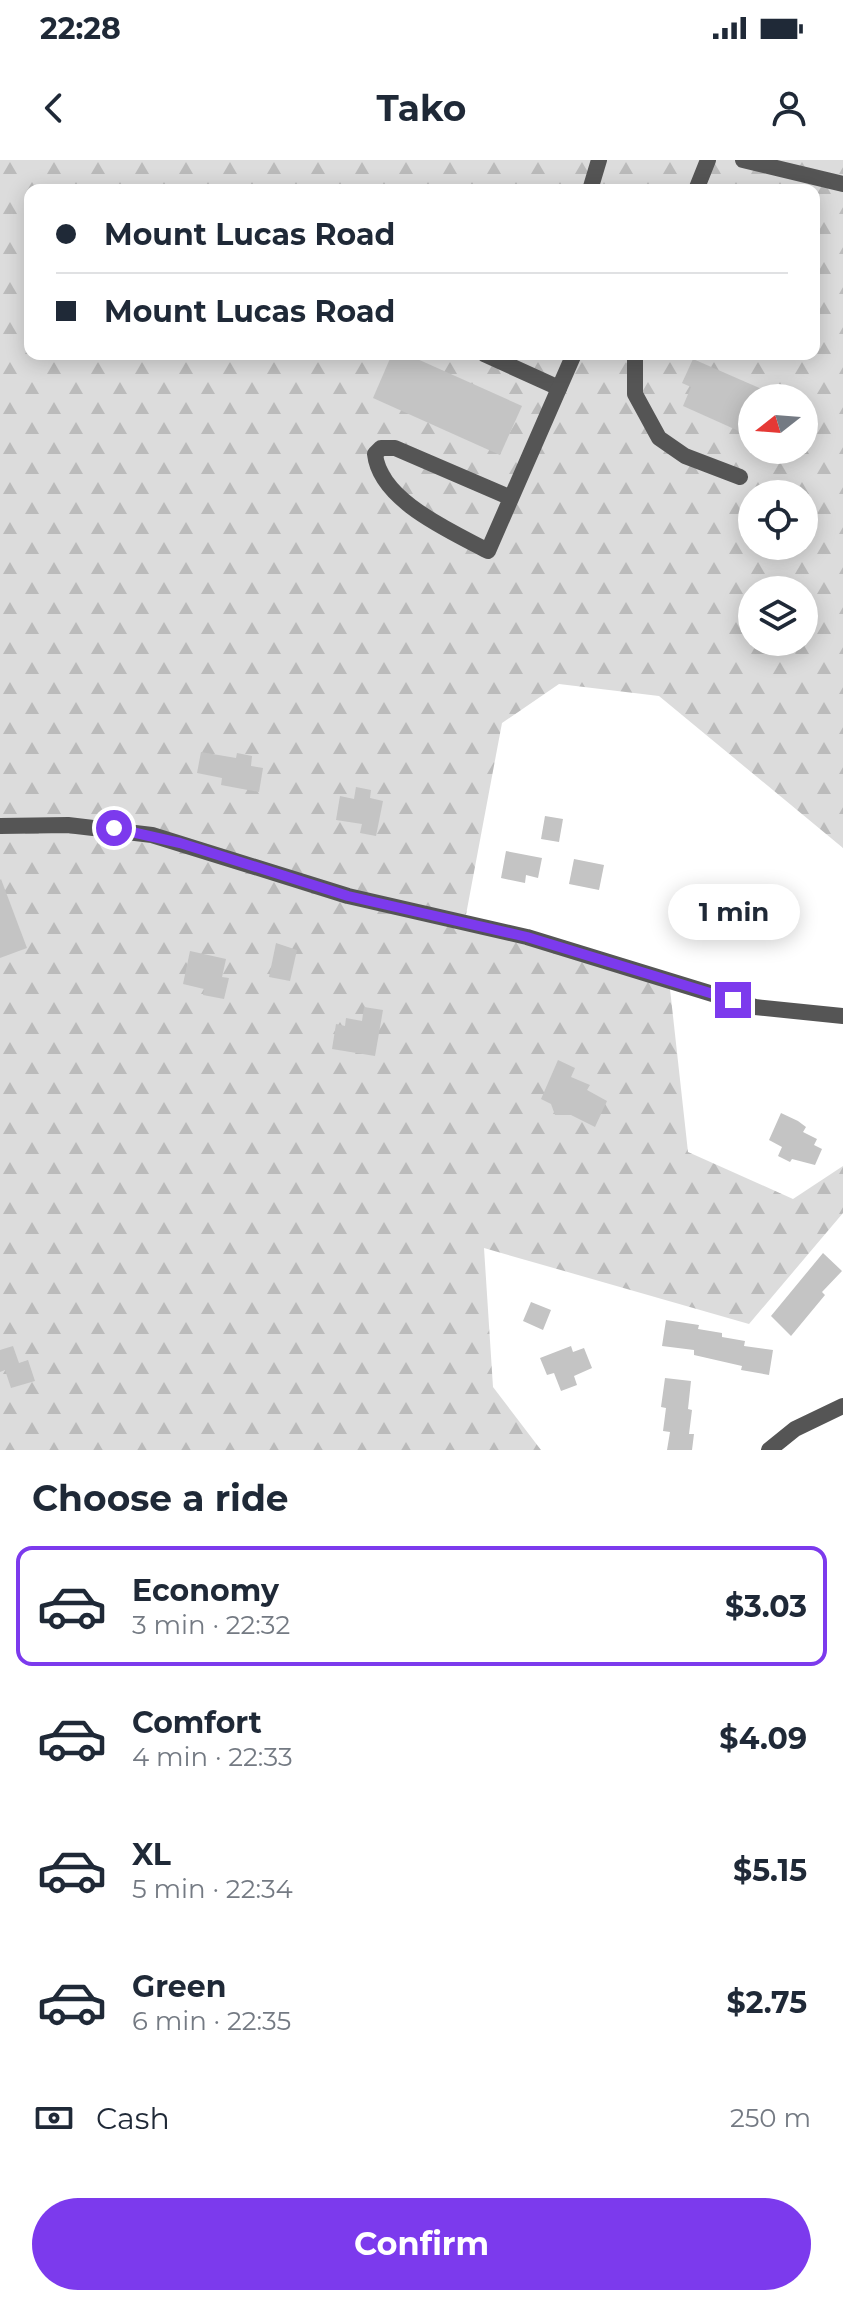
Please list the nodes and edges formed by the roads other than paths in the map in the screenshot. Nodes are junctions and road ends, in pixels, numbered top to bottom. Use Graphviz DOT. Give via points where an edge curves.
graph roads {
  1 [pos="599,160"];
  2 [pos="708,160"];
  3 [pos="743,160"];
  4 [pos="592,184"];
  5 [pos="698,184"];
  6 [pos="843,184"];
  7 [pos="497,360"];
  8 [pos="571,360"];
  9 [pos="635,360"];
  10 [pos="559,388"];
  11 [pos="740,477"];
  12 [pos="511,498"];
  13 [pos="0,826"];
  14 [pos="843,1016"];
  15 [pos="843,1406"];
  16 [pos="769,1450"];
  1 -- 4 [label="street"];
  2 -- 5 [label="street"];
  3 -- 6 [label="street"];
  7 -- 10 [label="street"];
  8 -- 10 [label="street"];
  9 -- 11 [label="street" via="635,394 659,438 685,456"];
  10 -- 12 [label="street"];
  12 -- 12 [label="street" via="488,551 416,513 376,469 375,454 381,448 395,448"];
  13 -- 14 [label="street" via="68,825 152,835 348,896 527,937 755,1007"];
  15 -- 16 [label="street" via="795,1429"];
}
